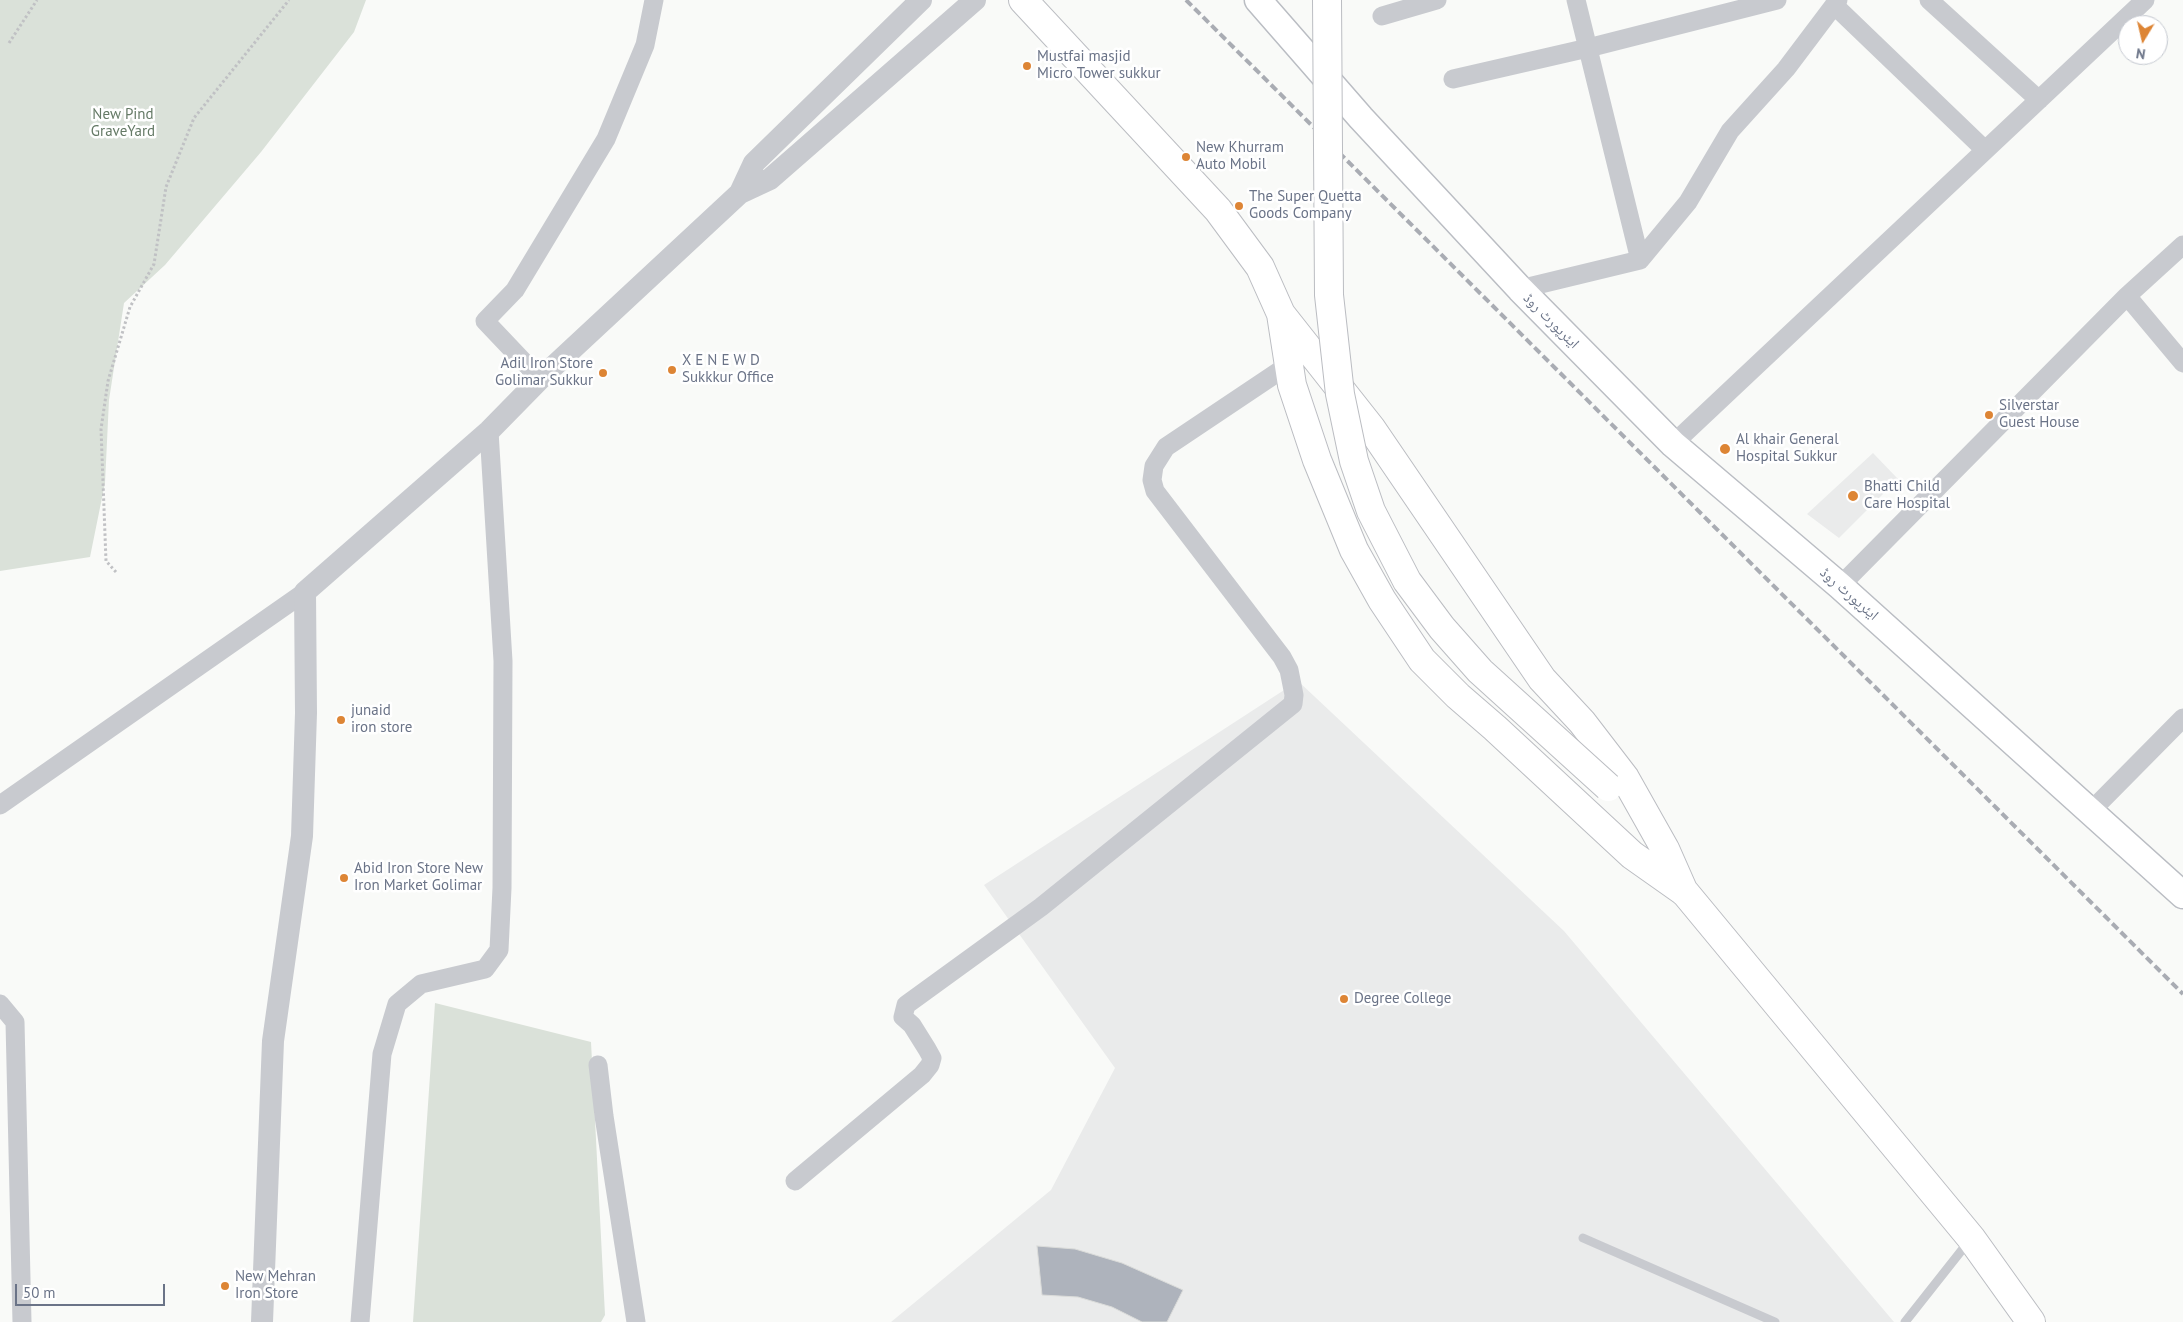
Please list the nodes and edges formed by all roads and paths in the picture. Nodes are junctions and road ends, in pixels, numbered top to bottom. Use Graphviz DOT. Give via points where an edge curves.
graph roads {
  1 [pos="38,0"];
  2 [pos="289,0"];
  3 [pos="654,0"];
  4 [pos="921,0"];
  5 [pos="975,0"];
  6 [pos="1023,0"];
  7 [pos="1258,0"];
  8 [pos="1327,0"];
  9 [pos="1437,0"];
  10 [pos="1576,0"];
  11 [pos="1777,0"];
  12 [pos="1929,0"];
  13 [pos="2145,0"];
  14 [pos="1836,2"];
  15 [pos="1382,16"];
  16 [pos="10,43"];
  17 [pos="1588,48"];
  18 [pos="1452,79"];
  19 [pos="2039,100"];
  20 [pos="1985,150"];
  21 [pos="740,193"];
  22 [pos="2180,255"];
  23 [pos="1640,260"];
  24 [pos="1520,289"];
  25 [pos="2128,296"];
  26 [pos="1281,314"];
  27 [pos="2183,363"];
  28 [pos="1288,366"];
  29 [pos="540,379"];
  30 [pos="489,432"];
  31 [pos="1672,444"];
  32 [pos="116,572"];
  33 [pos="1840,586"];
  34 [pos="305,592"];
  35 [pos="2183,718"];
  36 [pos="0,805"];
  37 [pos="2090,812"];
  38 [pos="1684,892"];
  39 [pos="2183,895"];
  40 [pos="0,1004"];
  41 [pos="598,1064"];
  42 [pos="795,1181"];
  43 [pos="1583,1238"];
  44 [pos="1971,1238"];
  45 [pos="22,1322"];
  46 [pos="262,1322"];
  47 [pos="360,1322"];
  48 [pos="636,1322"];
  49 [pos="1775,1322"];
  50 [pos="1904,1322"];
  51 [pos="2032,1322"];
  1 -- 16 [label="path"];
  2 -- 32 [label="path" via="194,118 166,187 154,264 130,307 108,380 101,429 106,561"];
  3 -- 29 [label="street" via="645,45 606,139 515,290 485,321"];
  4 -- 21 [label="street" via="754,163"];
  5 -- 21 [label="street" via="770,179"];
  6 -- 26 [label="main road" via="1218,210 1260,267"];
  7 -- 24 [label="main road, ایئرپورٹ روڈ" via="1361,118"];
  8 -- 38 [label="main road, bridge" via="1329,295 1340,394 1354,461 1370,511 1407,581 1442,628 1480,671 1608,787"];
  9 -- 15 [label="street"];
  10 -- 17 [label="street"];
  11 -- 17 [label="street"];
  12 -- 19 [label="street"];
  13 -- 19 [label="street"];
  14 -- 20 [label="street"];
  14 -- 23 [label="street" via="1786,69 1730,130 1688,202"];
  17 -- 18 [label="street"];
  17 -- 23 [label="street"];
  19 -- 20 [label="street"];
  20 -- 31 [label="street"];
  21 -- 29 [label="street"];
  22 -- 25 [label="street"];
  23 -- 24 [label="street"];
  24 -- 31 [label="main road, ایئرپورٹ روڈ"];
  25 -- 27 [label="street"];
  25 -- 33 [label="street"];
  26 -- 28 [label="main road"];
  26 -- 38 [label="main road" via="1371,428 1542,679 1582,722 1625,778 1665,849"];
  28 -- 38 [label="main road" via="1317,460 1354,550 1422,660 1632,855"];
  28 -- 42 [label="street" via="1166,447 1154,466 1152,480 1155,491 1282,657 1289,670 1293,704 1041,907 906,1005 903,1017 927,1049 932,1058 930,1065"];
  29 -- 30 [label="street"];
  30 -- 34 [label="street"];
  30 -- 47 [label="street" via="503,661 502,888 498,950 485,969 421,984 398,1004 382,1054"];
  31 -- 33 [label="main road, ایئرپورٹ روڈ"];
  33 -- 37 [label="main road, ایئرپورٹ روڈ"];
  34 -- 36 [label="street"];
  34 -- 46 [label="street" via="302,836 273,1041"];
  35 -- 37 [label="street"];
  37 -- 39 [label="main road, ایئرپورٹ روڈ"];
  38 -- 44 [label="main road"];
  40 -- 45 [label="street" via="15,1022"];
  41 -- 48 [label="street"];
  43 -- 49 [label="lane"];
  44 -- 50 [label="lane"];
  44 -- 51 [label="main road"];
}
